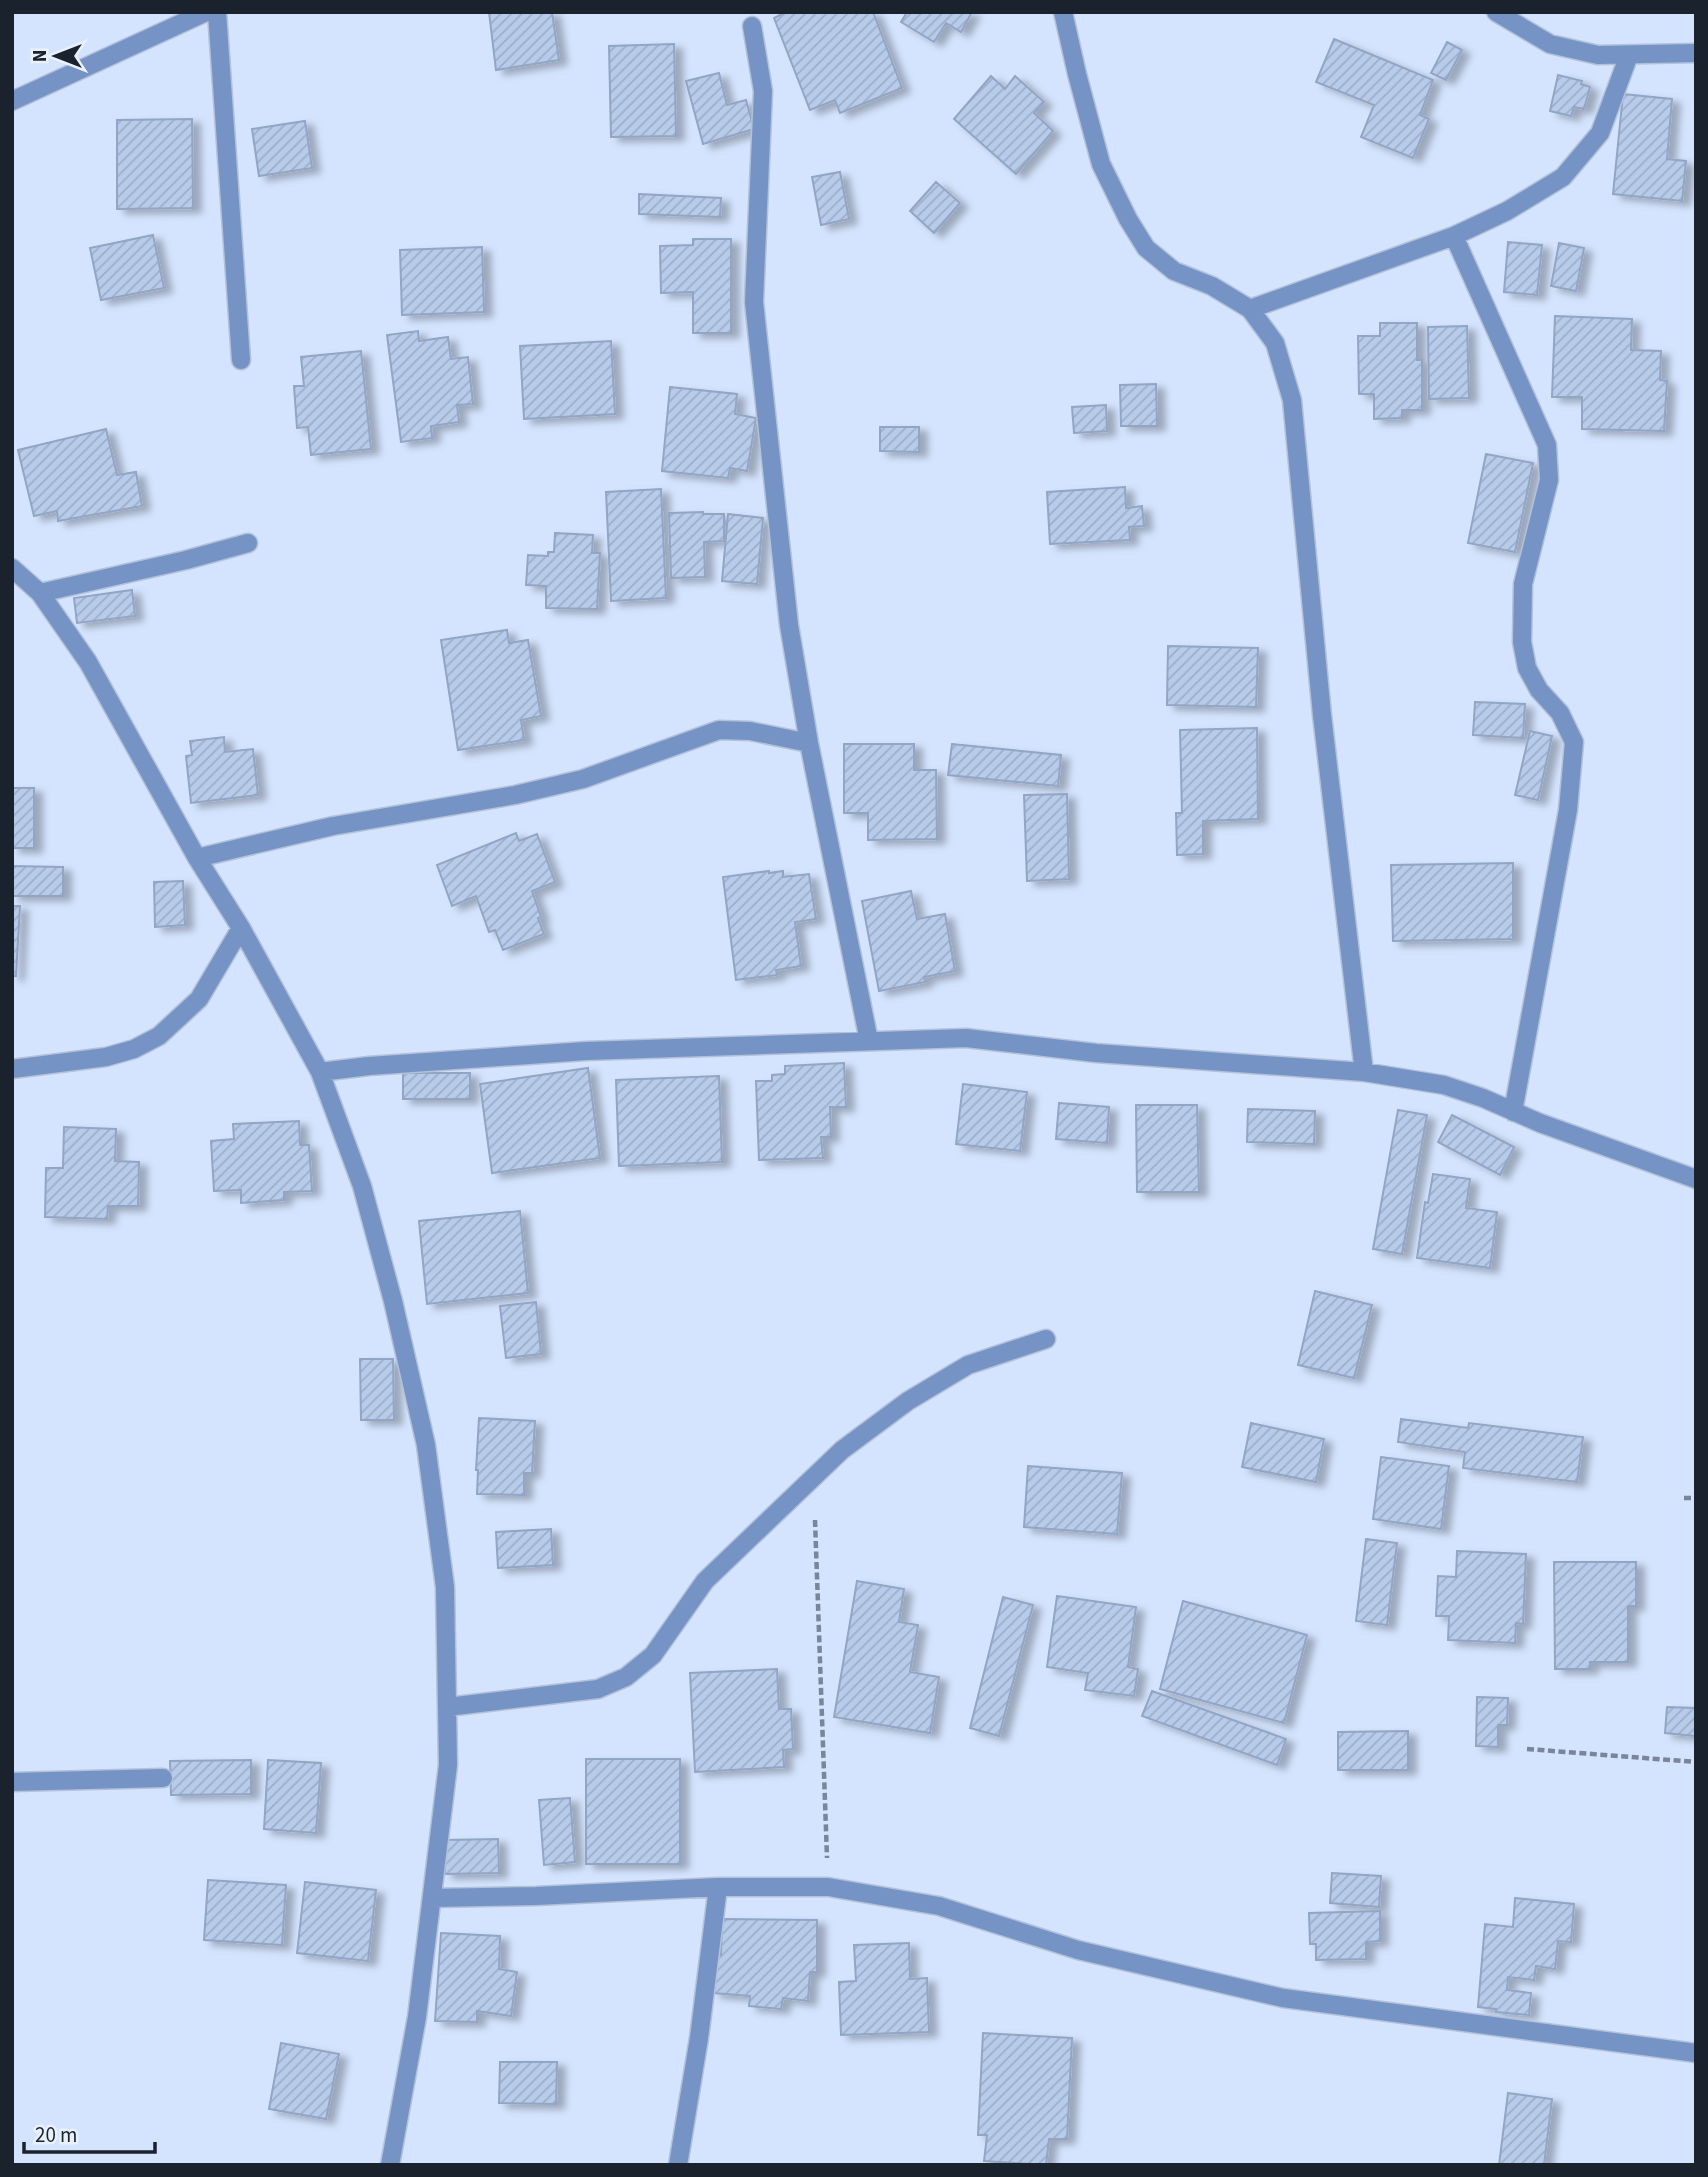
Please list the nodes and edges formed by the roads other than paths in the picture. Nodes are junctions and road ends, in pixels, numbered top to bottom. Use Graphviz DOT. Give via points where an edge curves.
graph roads {
  1 [pos="206,12"];
  2 [pos="217,12"];
  3 [pos="1063,12"];
  4 [pos="1496,12"];
  5 [pos="752,26"];
  6 [pos="1696,53"];
  7 [pos="1629,55"];
  8 [pos="12,101"];
  9 [pos="1454,236"];
  10 [pos="1250,309"];
  11 [pos="242,360"];
  12 [pos="248,542"];
  13 [pos="12,568"];
  14 [pos="40,593"];
  15 [pos="809,743"];
  16 [pos="197,858"];
  17 [pos="241,928"];
  18 [pos="869,1041"];
  19 [pos="12,1069"];
  20 [pos="320,1072"];
  21 [pos="1364,1072"];
  22 [pos="1513,1112"];
  23 [pos="1696,1179"];
  24 [pos="1046,1339"];
  25 [pos="447,1707"];
  26 [pos="163,1778"];
  27 [pos="12,1782"];
  28 [pos="718,1887"];
  29 [pos="432,1898"];
  30 [pos="1696,2053"];
  31 [pos="390,2165"];
  32 [pos="678,2165"];
  1 -- 8 [label="street"];
  2 -- 11 [label="street"];
  3 -- 10 [label="street" via="1101,164 1146,248 1174,271 1212,286"];
  4 -- 7 [label="street" via="1550,44 1598,55"];
  5 -- 15 [label="street" via="763,91 754,302 789,625"];
  6 -- 7 [label="street"];
  7 -- 9 [label="street" via="1600,133 1563,177"];
  9 -- 10 [label="street"];
  9 -- 22 [label="street" via="1547,445 1549,480 1523,584 1522,642 1527,668 1560,713 1574,742 1569,810"];
  10 -- 21 [label="street" via="1275,343 1292,400 1322,715"];
  12 -- 14 [label="street"];
  13 -- 14 [label="street"];
  14 -- 16 [label="street" via="88,662"];
  15 -- 16 [label="street" via="719,730 583,779"];
  15 -- 18 [label="street"];
  16 -- 17 [label="street"];
  17 -- 19 [label="street" via="199,999 159,1036 106,1057"];
  17 -- 20 [label="street"];
  18 -- 20 [label="street" via="586,1051"];
  18 -- 21 [label="street" via="966,1038 1096,1053"];
  20 -- 25 [label="street" via="362,1186 426,1445 445,1587"];
  21 -- 22 [label="street" via="1444,1085"];
  22 -- 23 [label="street"];
  24 -- 25 [label="street" via="968,1364 842,1450 705,1581 653,1655 626,1678 598,1689"];
  25 -- 29 [label="street" via="449,1765"];
  26 -- 27 [label="street"];
  28 -- 29 [label="street"];
  28 -- 30 [label="street" via="828,1887 939,1906 1078,1950 1283,1998"];
  28 -- 32 [label="street"];
  29 -- 31 [label="street" via="417,2017"];
}
